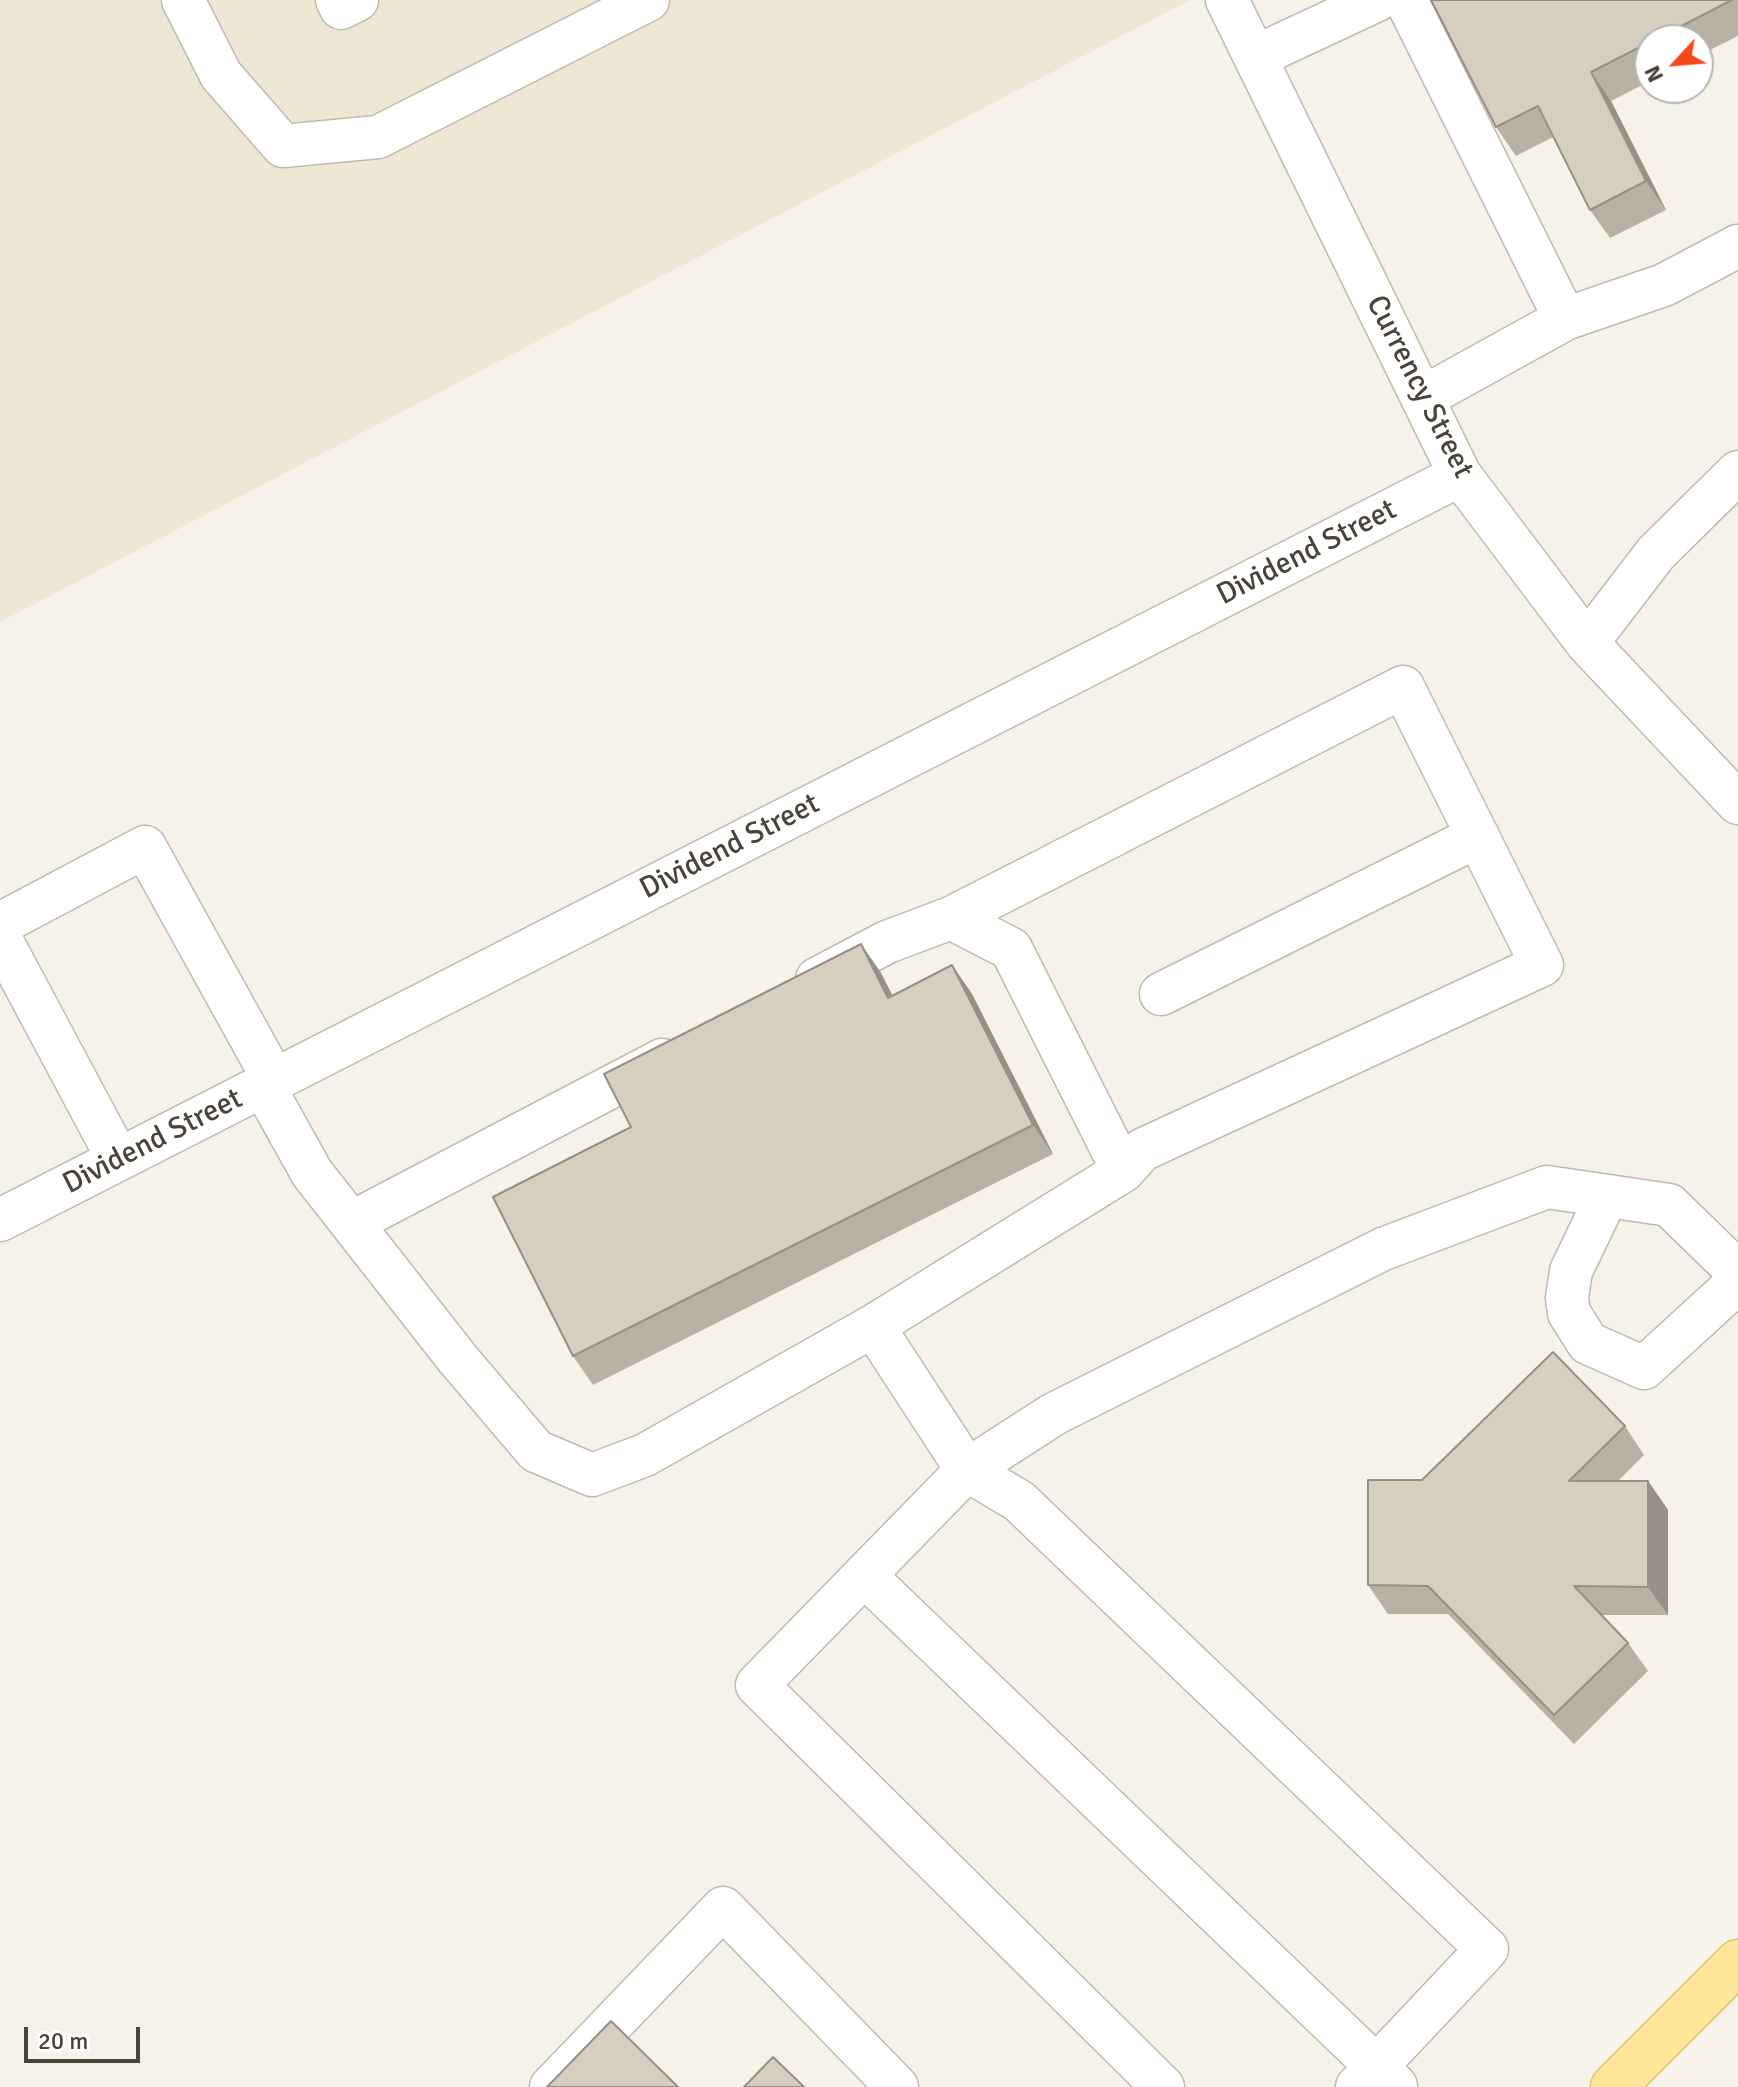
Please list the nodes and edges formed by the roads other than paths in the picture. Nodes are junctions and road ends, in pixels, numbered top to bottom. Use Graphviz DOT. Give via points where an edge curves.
graph roads {
  1 [pos="183,0"];
  2 [pos="337,0"];
  3 [pos="357,0"];
  4 [pos="648,0"];
  5 [pos="1227,0"];
  6 [pos="1377,0"];
  7 [pos="1406,0"];
  8 [pos="1255,57"];
  9 [pos="1738,246"];
  10 [pos="1565,319"];
  11 [pos="1422,398"];
  12 [pos="1738,472"];
  13 [pos="1460,475"];
  14 [pos="1587,643"];
  15 [pos="1738,803"];
  16 [pos="1478,836"];
  17 [pos="951,918"];
  18 [pos="0,924"];
  19 [pos="5,961"];
  20 [pos="788,994"];
  21 [pos="1161,994"];
  22 [pos="689,1046"];
  23 [pos="269,1082"];
  24 [pos="118,1159"];
  25 [pos="1123,1171"];
  26 [pos="1607,1196"];
  27 [pos="0,1220"];
  28 [pos="351,1223"];
  29 [pos="1733,1259"];
  30 [pos="873,1326"];
  31 [pos="967,1470"];
  32 [pos="864,1575"];
  33 [pos="1738,1962"];
  34 [pos="1377,2080"];
  35 [pos="551,2087"];
  36 [pos="897,2087"];
  37 [pos="1163,2087"];
  38 [pos="1613,2087"];
  1 -- 4 [label="street" via="221,75 283,146 378,137"];
  2 -- 3 [label="street" via="341,8"];
  5 -- 8 [label="street, Currency Street"];
  6 -- 8 [label="street"];
  7 -- 10 [label="street"];
  8 -- 11 [label="street, Currency Street"];
  9 -- 10 [label="street" via="1664,285"];
  10 -- 11 [label="street"];
  11 -- 13 [label="street, Currency Street"];
  12 -- 14 [label="street" via="1656,553"];
  13 -- 14 [label="street, Currency Street"];
  13 -- 23 [label="street, Dividend Street"];
  14 -- 15 [label="street, Currency Street"];
  16 -- 17 [label="street" via="1403,687"];
  16 -- 21 [label="street"];
  16 -- 25 [label="street" via="1542,965 1142,1150"];
  17 -- 20 [label="street" via="887,942"];
  17 -- 25 [label="street" via="1011,949"];
  18 -- 23 [label="street" via="145,847"];
  19 -- 24 [label="street"];
  22 -- 28 [label="street"];
  23 -- 24 [label="street, Dividend Street"];
  23 -- 28 [label="street" via="312,1173"];
  24 -- 27 [label="street, Dividend Street"];
  25 -- 30 [label="street"];
  26 -- 29 [label="street" via="1669,1205"];
  26 -- 29 [label="street" via="1571,1271 1567,1298 1569,1313 1588,1343 1644,1368"];
  26 -- 31 [label="street" via="1547,1187 1383,1249 1054,1414"];
  28 -- 30 [label="street" via="536,1451 592,1475 645,1455"];
  30 -- 31 [label="street"];
  31 -- 32 [label="street"];
  31 -- 34 [label="street" via="1019,1501 1487,1949"];
  32 -- 34 [label="street"];
  32 -- 37 [label="street" via="757,1685"];
  33 -- 38 [label="main road"];
  35 -- 36 [label="street" via="723,1908"];
}
